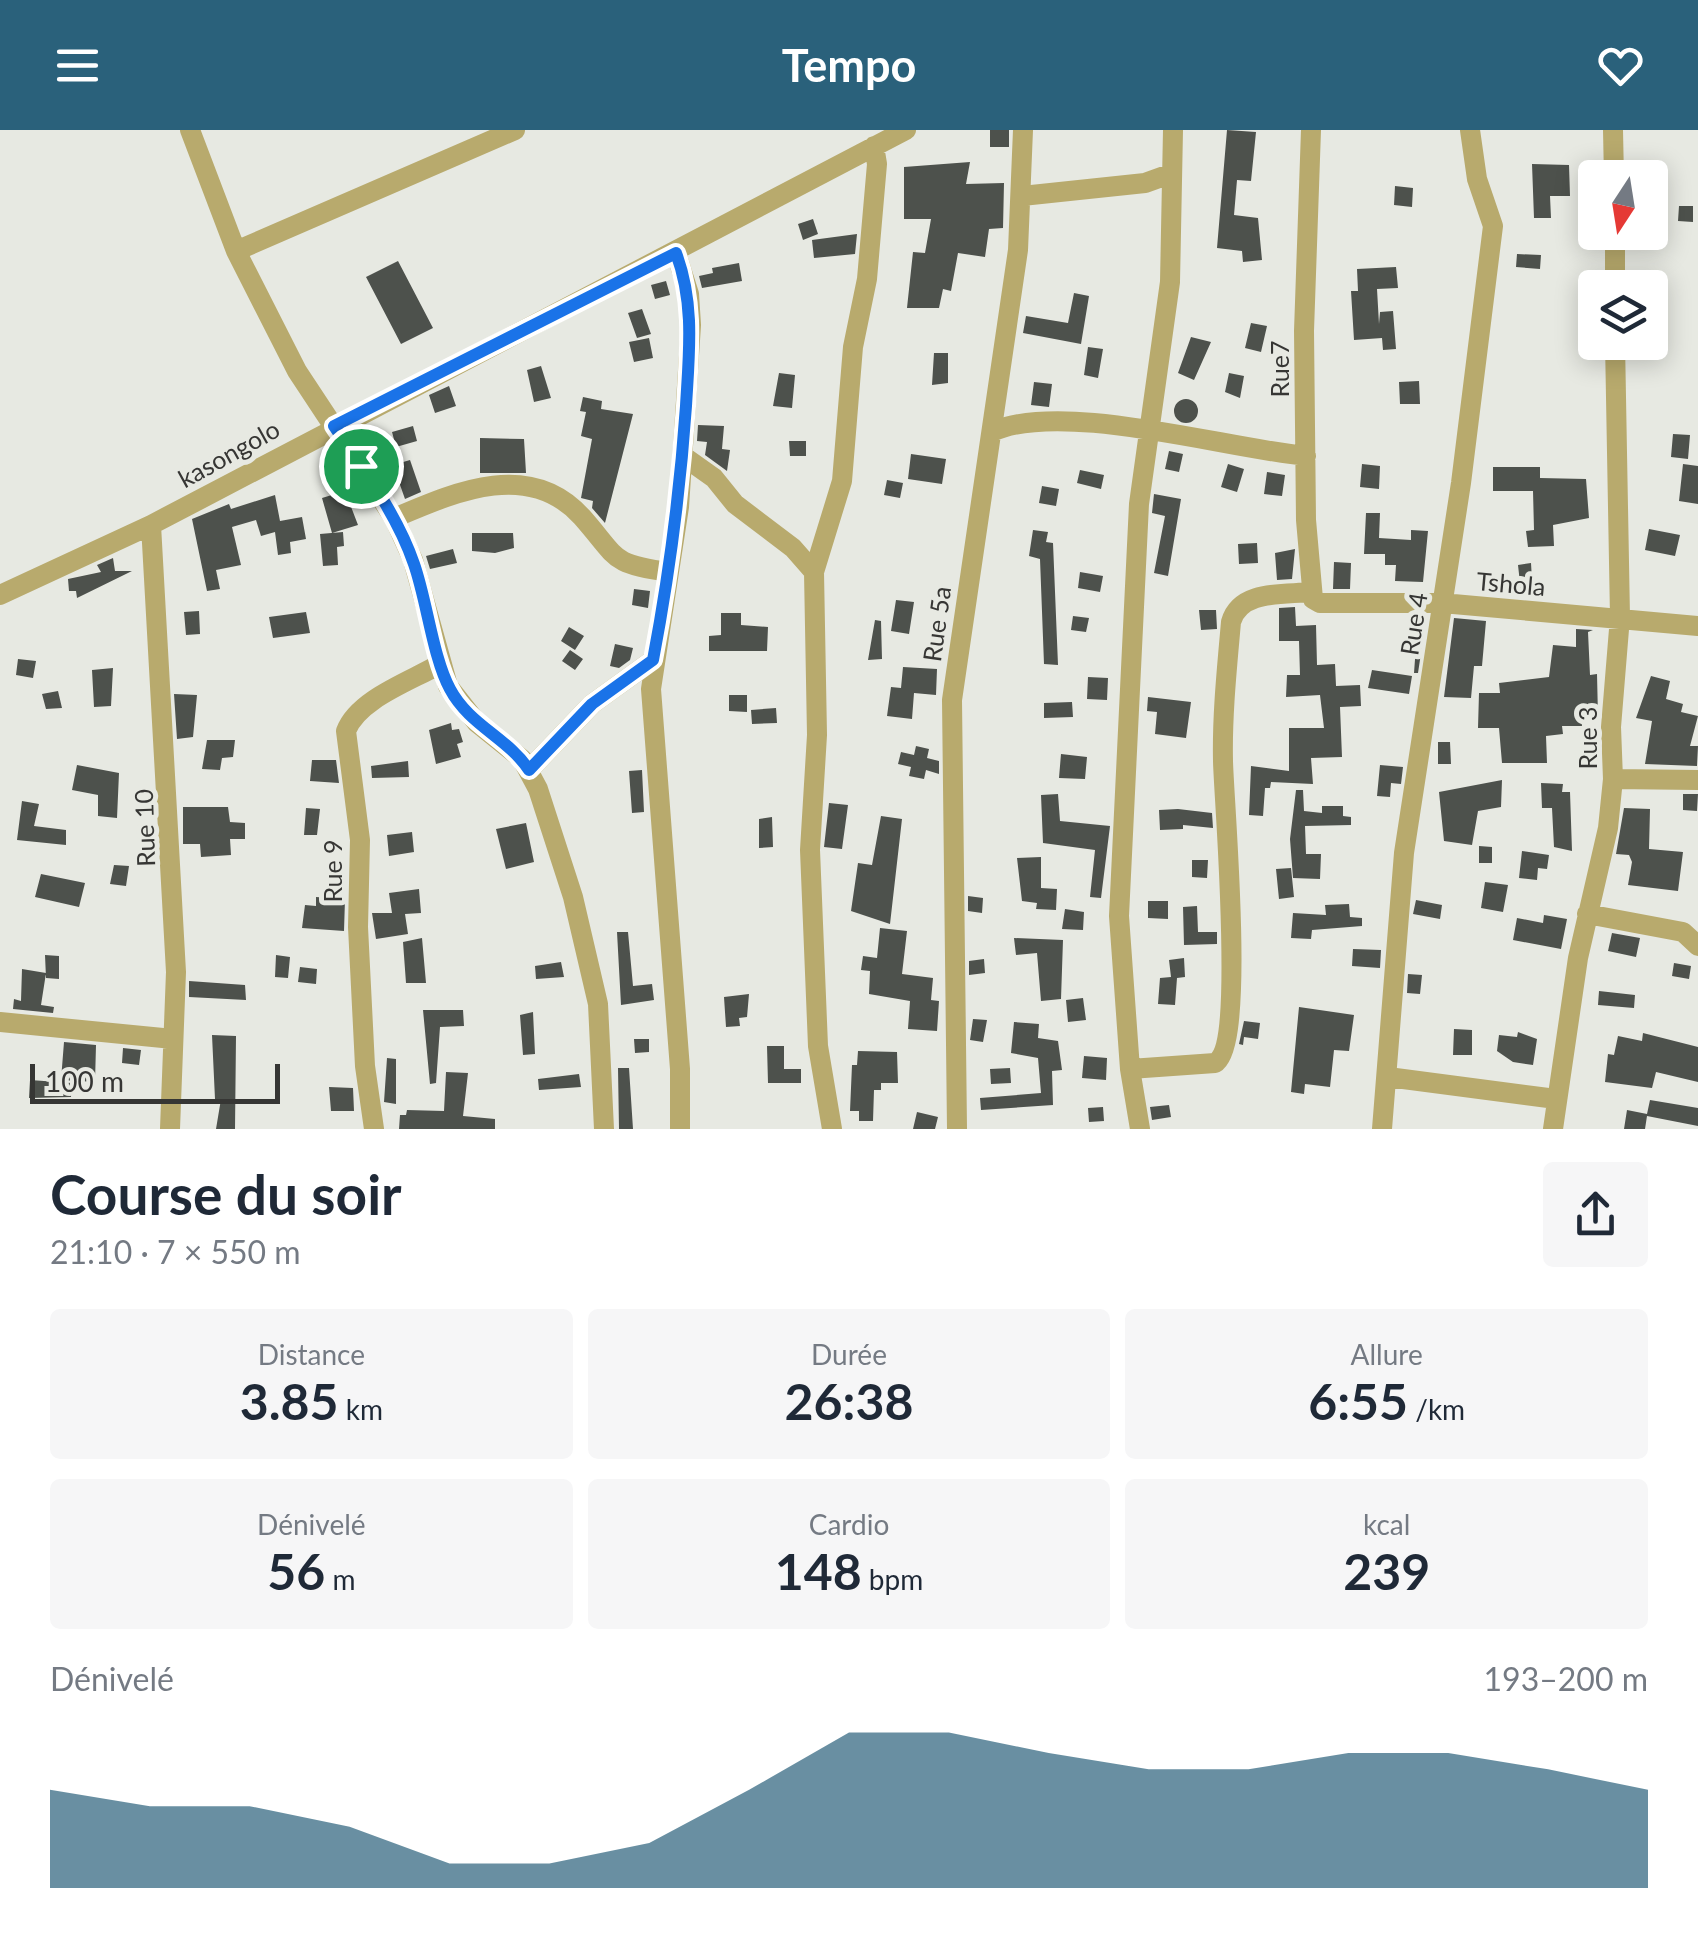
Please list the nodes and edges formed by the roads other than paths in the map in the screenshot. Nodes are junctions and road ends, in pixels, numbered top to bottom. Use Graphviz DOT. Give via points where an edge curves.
graph roads {
  1 [pos="190,130"];
  2 [pos="515,130"];
  3 [pos="906,130"];
  4 [pos="1023,130"];
  5 [pos="1173,130"];
  6 [pos="1310,130"];
  7 [pos="1470,130"];
  8 [pos="1613,130"];
  9 [pos="874,146"];
  10 [pos="1614,160"];
  11 [pos="1170,174"];
  12 [pos="1022,196"];
  13 [pos="236,250"];
  14 [pos="676,253"];
  15 [pos="1615,360"];
  16 [pos="334,426"];
  17 [pos="1147,430"];
  18 [pos="992,432"];
  19 [pos="683,456"];
  20 [pos="1306,456"];
  21 [pos="394,518"];
  22 [pos="151,525"];
  23 [pos="669,572"];
  24 [pos="814,572"];
  25 [pos="0,596"];
  26 [pos="1315,598"];
  27 [pos="1442,604"];
  28 [pos="1620,618"];
  29 [pos="1698,626"];
  30 [pos="653,660"];
  31 [pos="440,664"];
  32 [pos="529,770"];
  33 [pos="1613,780"];
  34 [pos="1698,780"];
  35 [pos="1587,914"];
  36 [pos="1698,946"];
  37 [pos="0,1022"];
  38 [pos="173,1039"];
  39 [pos="1130,1068"];
  40 [pos="1388,1077"];
  41 [pos="1556,1099"];
  42 [pos="170,1129"];
  43 [pos="374,1129"];
  44 [pos="604,1129"];
  45 [pos="680,1129"];
  46 [pos="832,1129"];
  47 [pos="957,1129"];
  48 [pos="1140,1129"];
  49 [pos="1382,1129"];
  50 [pos="1553,1129"];
  1 -- 13 [label="street"];
  2 -- 13 [label="street"];
  3 -- 9 [label="street, kasongolo"];
  4 -- 12 [label="street, Rue 5a"];
  5 -- 11 [label="street"];
  6 -- 20 [label="street, Rue7"];
  7 -- 27 [label="street, Rue 4" via="1493,226"];
  8 -- 10 [label="street"];
  9 -- 14 [label="street, kasongolo"];
  9 -- 24 [label="street" via="867,279 842,481"];
  11 -- 12 [label="street"];
  11 -- 17 [label="street" via="1170,282"];
  12 -- 18 [label="street, Rue 5a"];
  13 -- 16 [label="street" via="297,371"];
  14 -- 16 [label="street, kasongolo"];
  14 -- 19 [label="street" via="690,309"];
  15 -- 28 [label="street, Rue 3"];
  16 -- 21 [label="street"];
  16 -- 22 [label="street, kasongolo"];
  17 -- 18 [label="street" via="1029,420"];
  17 -- 20 [label="street"];
  17 -- 39 [label="street" via="1120,916"];
  18 -- 47 [label="street, Rue 5a" via="952,700"];
  19 -- 23 [label="street"];
  19 -- 24 [label="street"];
  20 -- 26 [label="street, Rue7"];
  21 -- 23 [label="street" via="465,489 510,484 562,500 625,564"];
  21 -- 31 [label="street" via="413,560"];
  22 -- 25 [label="street, kasongolo"];
  22 -- 38 [label="street, Rue 10" via="167,752"];
  23 -- 30 [label="street"];
  24 -- 46 [label="street" via="811,866 818,1046"];
  26 -- 27 [label="street, Tshola"];
  26 -- 39 [label="street, Tshola" via="1249,599 1230,622 1223,761 1228,1046 1215,1063"];
  27 -- 28 [label="street, Tshola"];
  27 -- 40 [label="street, Rue 4" via="1404,853"];
  28 -- 29 [label="street, Tshola"];
  28 -- 33 [label="street, Rue 3"];
  30 -- 32 [label="street" via="592,704"];
  30 -- 45 [label="street"];
  31 -- 32 [label="street" via="457,702"];
  31 -- 43 [label="street, Rue 9" via="364,708 346,731 360,840 358,927"];
  32 -- 44 [label="street" via="573,898 598,1004"];
  33 -- 34 [label="street"];
  33 -- 35 [label="street, Rue 3"];
  35 -- 36 [label="street" via="1683,932"];
  35 -- 41 [label="street, Rue 3"];
  37 -- 38 [label="street"];
  38 -- 42 [label="street, Rue 10"];
  39 -- 48 [label="street"];
  40 -- 41 [label="street"];
  40 -- 49 [label="street, Rue 4"];
  41 -- 50 [label="street, Rue 3"];
}
